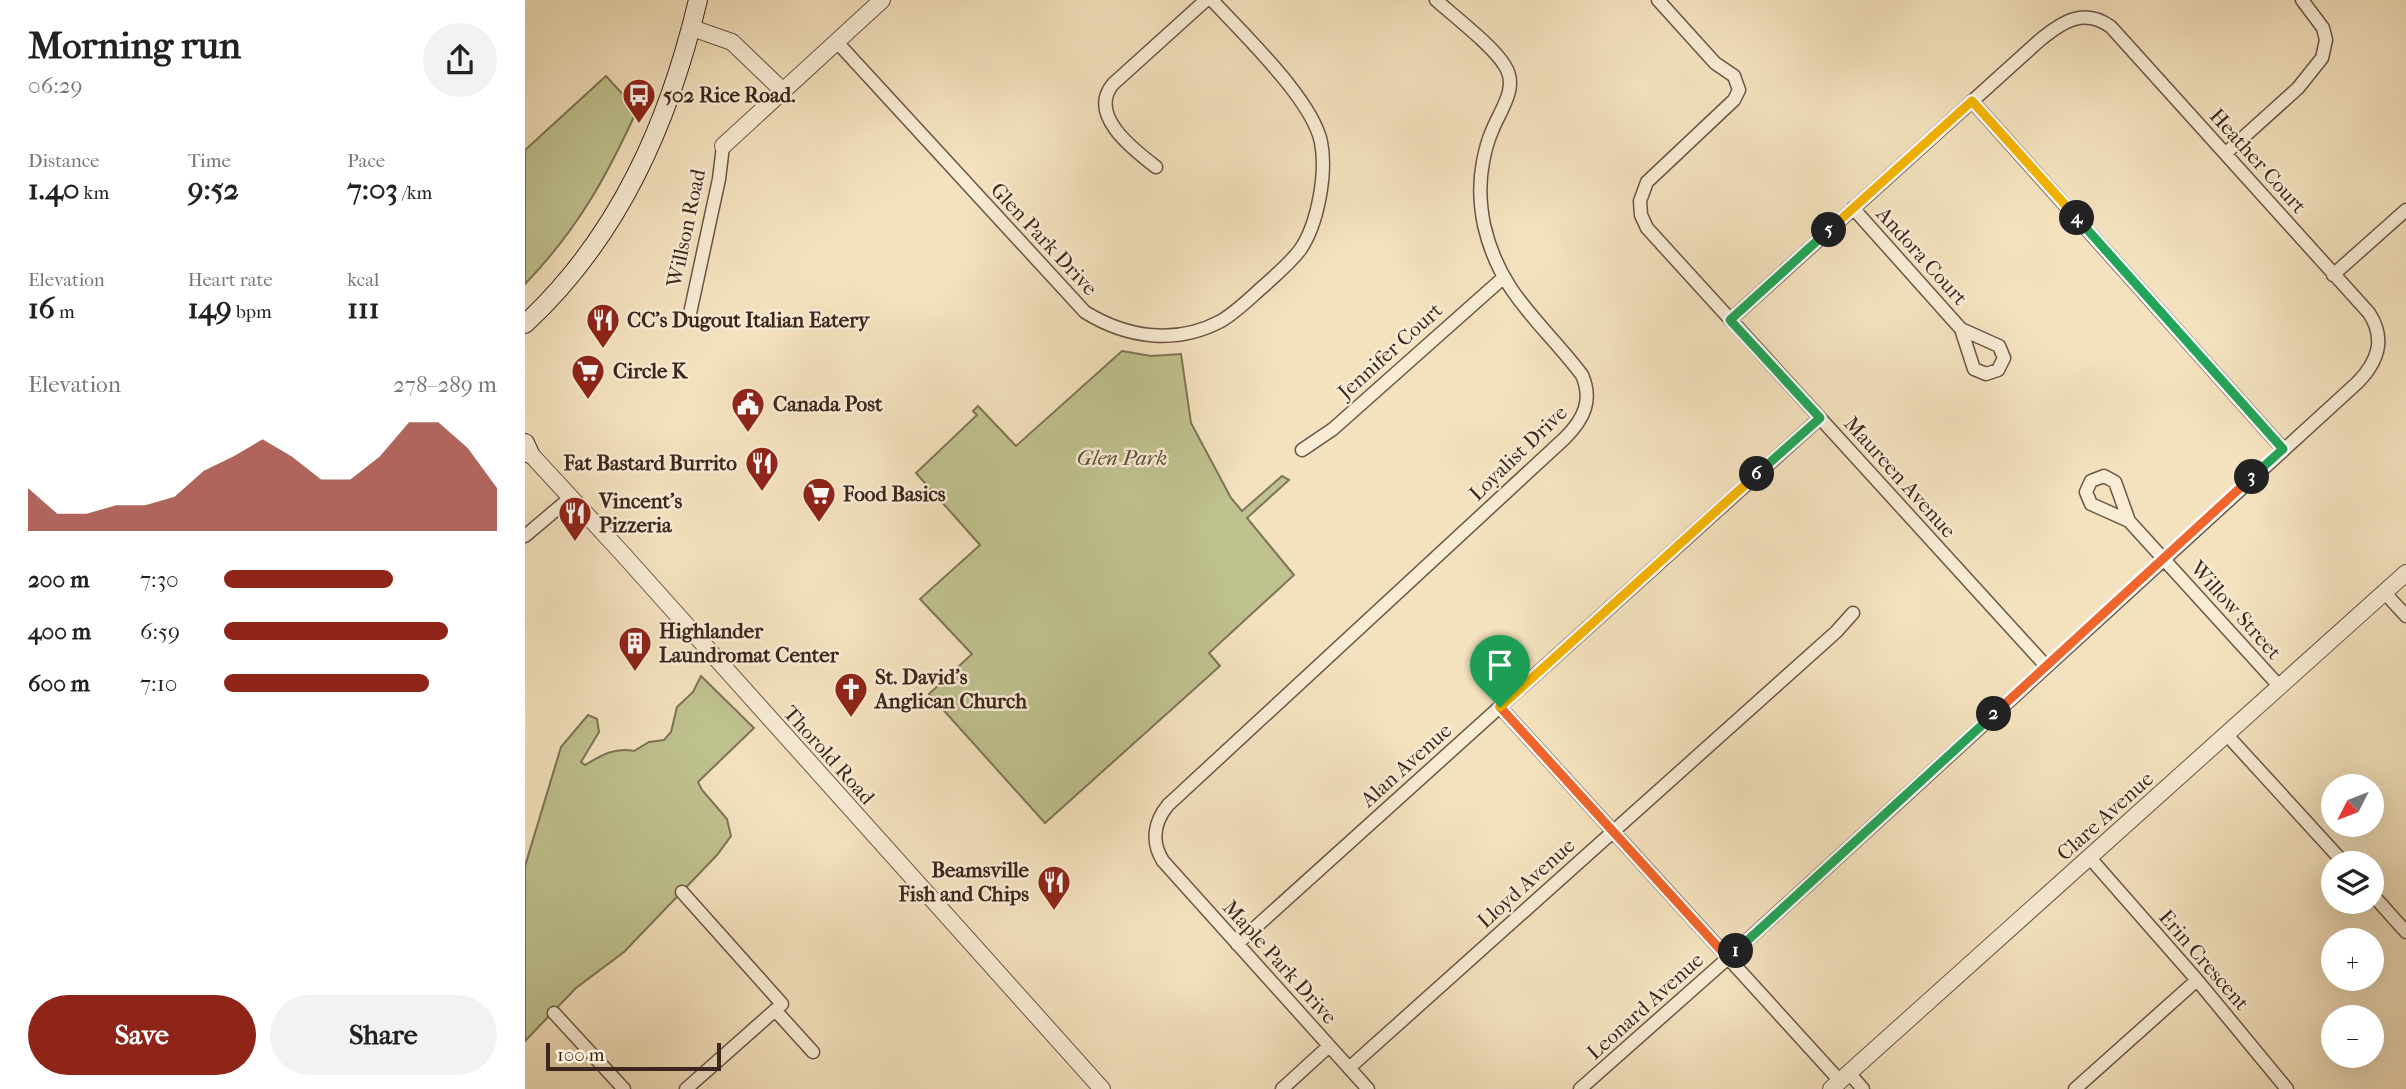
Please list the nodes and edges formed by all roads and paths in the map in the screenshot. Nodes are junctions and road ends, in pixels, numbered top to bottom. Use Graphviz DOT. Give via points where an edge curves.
graph roads {
  1 [pos="698,0"];
  2 [pos="881,0"];
  3 [pos="1206,0"];
  4 [pos="1212,0"];
  5 [pos="1436,0"];
  6 [pos="1658,0"];
  7 [pos="2302,0"];
  8 [pos="692,27"];
  9 [pos="836,41"];
  10 [pos="783,91"];
  11 [pos="1972,101"];
  12 [pos="723,146"];
  13 [pos="2226,153"];
  14 [pos="1156,167"];
  15 [pos="1853,208"];
  16 [pos="2406,210"];
  17 [pos="2333,275"];
  18 [pos="1503,278"];
  19 [pos="544,306"];
  20 [pos="689,318"];
  21 [pos="1730,320"];
  22 [pos="525,321"];
  23 [pos="1961,329"];
  24 [pos="525,338"];
  25 [pos="2378,350"];
  26 [pos="1820,418"];
  27 [pos="527,448"];
  28 [pos="2283,449"];
  29 [pos="1302,450"];
  30 [pos="570,498"];
  31 [pos="2129,521"];
  32 [pos="525,536"];
  33 [pos="2163,558"];
  34 [pos="2406,573"];
  35 [pos="2384,592"];
  36 [pos="1853,613"];
  37 [pos="2406,616"];
  38 [pos="2046,666"];
  39 [pos="2280,687"];
  40 [pos="1500,707"];
  41 [pos="2227,735"];
  42 [pos="1613,831"];
  43 [pos="2333,851"];
  44 [pos="2090,858"];
  45 [pos="1163,861"];
  46 [pos="682,892"];
  47 [pos="2384,907"];
  48 [pos="2406,932"];
  49 [pos="1237,944"];
  50 [pos="1728,958"];
  51 [pos="2197,980"];
  52 [pos="775,1010"];
  53 [pos="554,1013"];
  54 [pos="1329,1046"];
  55 [pos="813,1052"];
  56 [pos="1349,1068"];
  57 [pos="1840,1081"];
  58 [pos="624,1089"];
  59 [pos="686,1089"];
  60 [pos="1102,1089"];
  61 [pos="1282,1089"];
  62 [pos="1368,1089"];
  63 [pos="1580,1089"];
  64 [pos="1863,1089"];
  65 [pos="2075,1089"];
  66 [pos="2287,1089"];
  1 -- 8 [label="main road"];
  2 -- 9 [label="street"];
  3 -- 14 [label="street" via="1106,95 1105,109 1111,121"];
  4 -- 9 [label="street, Glen Park Drive" via="1308,110 1321,141 1323,175 1311,228 1292,260 1235,311 1203,329 1183,334 1132,333 1085,312"];
  5 -- 18 [label="street, Loyalist Drive" via="1499,58 1510,77 1509,94 1490,135 1481,193 1490,251"];
  6 -- 21 [label="street, Maureen Avenue" via="1715,63 1734,76 1738,90 1734,100 1647,181 1641,215 1651,234"];
  7 -- 13 [label="street" via="2323,28 2322,58 2298,88"];
  8 -- 10 [label="street" via="731,42"];
  8 -- 19 [label="main road" via="665,114 643,165 589,254"];
  9 -- 10 [label="street"];
  10 -- 12 [label="street"];
  11 -- 13 [label="street, Heather Court" via="2059,24 2085,17 2111,27"];
  11 -- 15 [label="street"];
  11 -- 28 [label="street"];
  12 -- 20 [label="street, Willson Road"];
  13 -- 17 [label="street, Heather Court"];
  15 -- 21 [label="street"];
  15 -- 23 [label="street, Andora Court"];
  16 -- 17 [label="street"];
  17 -- 25 [label="street, Heather Court" via="2373,320"];
  18 -- 29 [label="street, Jennifer Court" via="1332,429"];
  18 -- 45 [label="street, Loyalist Drive" via="1582,375 1587,397 1581,420 1168,805 1155,833"];
  19 -- 22 [label="main road"];
  19 -- 24 [label="main road"];
  21 -- 26 [label="street, Maureen Avenue"];
  25 -- 28 [label="street, Leonard Avenue" via="2368,371"];
  26 -- 38 [label="street, Maureen Avenue"];
  26 -- 40 [label="street, Alan Avenue"];
  27 -- 30 [label="street, Thorold Road"];
  28 -- 33 [label="street, Leonard Avenue"];
  30 -- 32 [label="street"];
  30 -- 60 [label="street, Thorold Road"];
  31 -- 33 [label="street, Willow Street"];
  33 -- 38 [label="street, Leonard Avenue"];
  33 -- 39 [label="street, Willow Street"];
  34 -- 35 [label="street, Clare Avenue"];
  35 -- 37 [label="street"];
  35 -- 39 [label="street, Clare Avenue"];
  36 -- 42 [label="street, Lloyd Avenue"];
  38 -- 50 [label="street, Leonard Avenue"];
  39 -- 41 [label="street, Clare Avenue"];
  40 -- 42 [label="street"];
  40 -- 49 [label="street, Alan Avenue"];
  41 -- 43 [label="street"];
  41 -- 44 [label="street, Clare Avenue"];
  42 -- 50 [label="street"];
  42 -- 56 [label="street, Lloyd Avenue"];
  44 -- 51 [label="street, Erin Crescent"];
  44 -- 57 [label="street, Clare Avenue"];
  45 -- 49 [label="street, Maple Park Drive"];
  46 -- 52 [label="street" via="782,1004"];
  47 -- 48 [label="street"];
  49 -- 54 [label="street, Maple Park Drive"];
  50 -- 57 [label="street"];
  50 -- 63 [label="street, Leonard Avenue"];
  51 -- 65 [label="street"];
  51 -- 66 [label="street, Erin Crescent"];
  52 -- 55 [label="street"];
  52 -- 59 [label="street"];
  53 -- 58 [label="street"];
  54 -- 56 [label="street, Maple Park Drive"];
  54 -- 61 [label="street"];
  56 -- 62 [label="street, Maple Park Drive"];
  57 -- 64 [label="street"];
}
